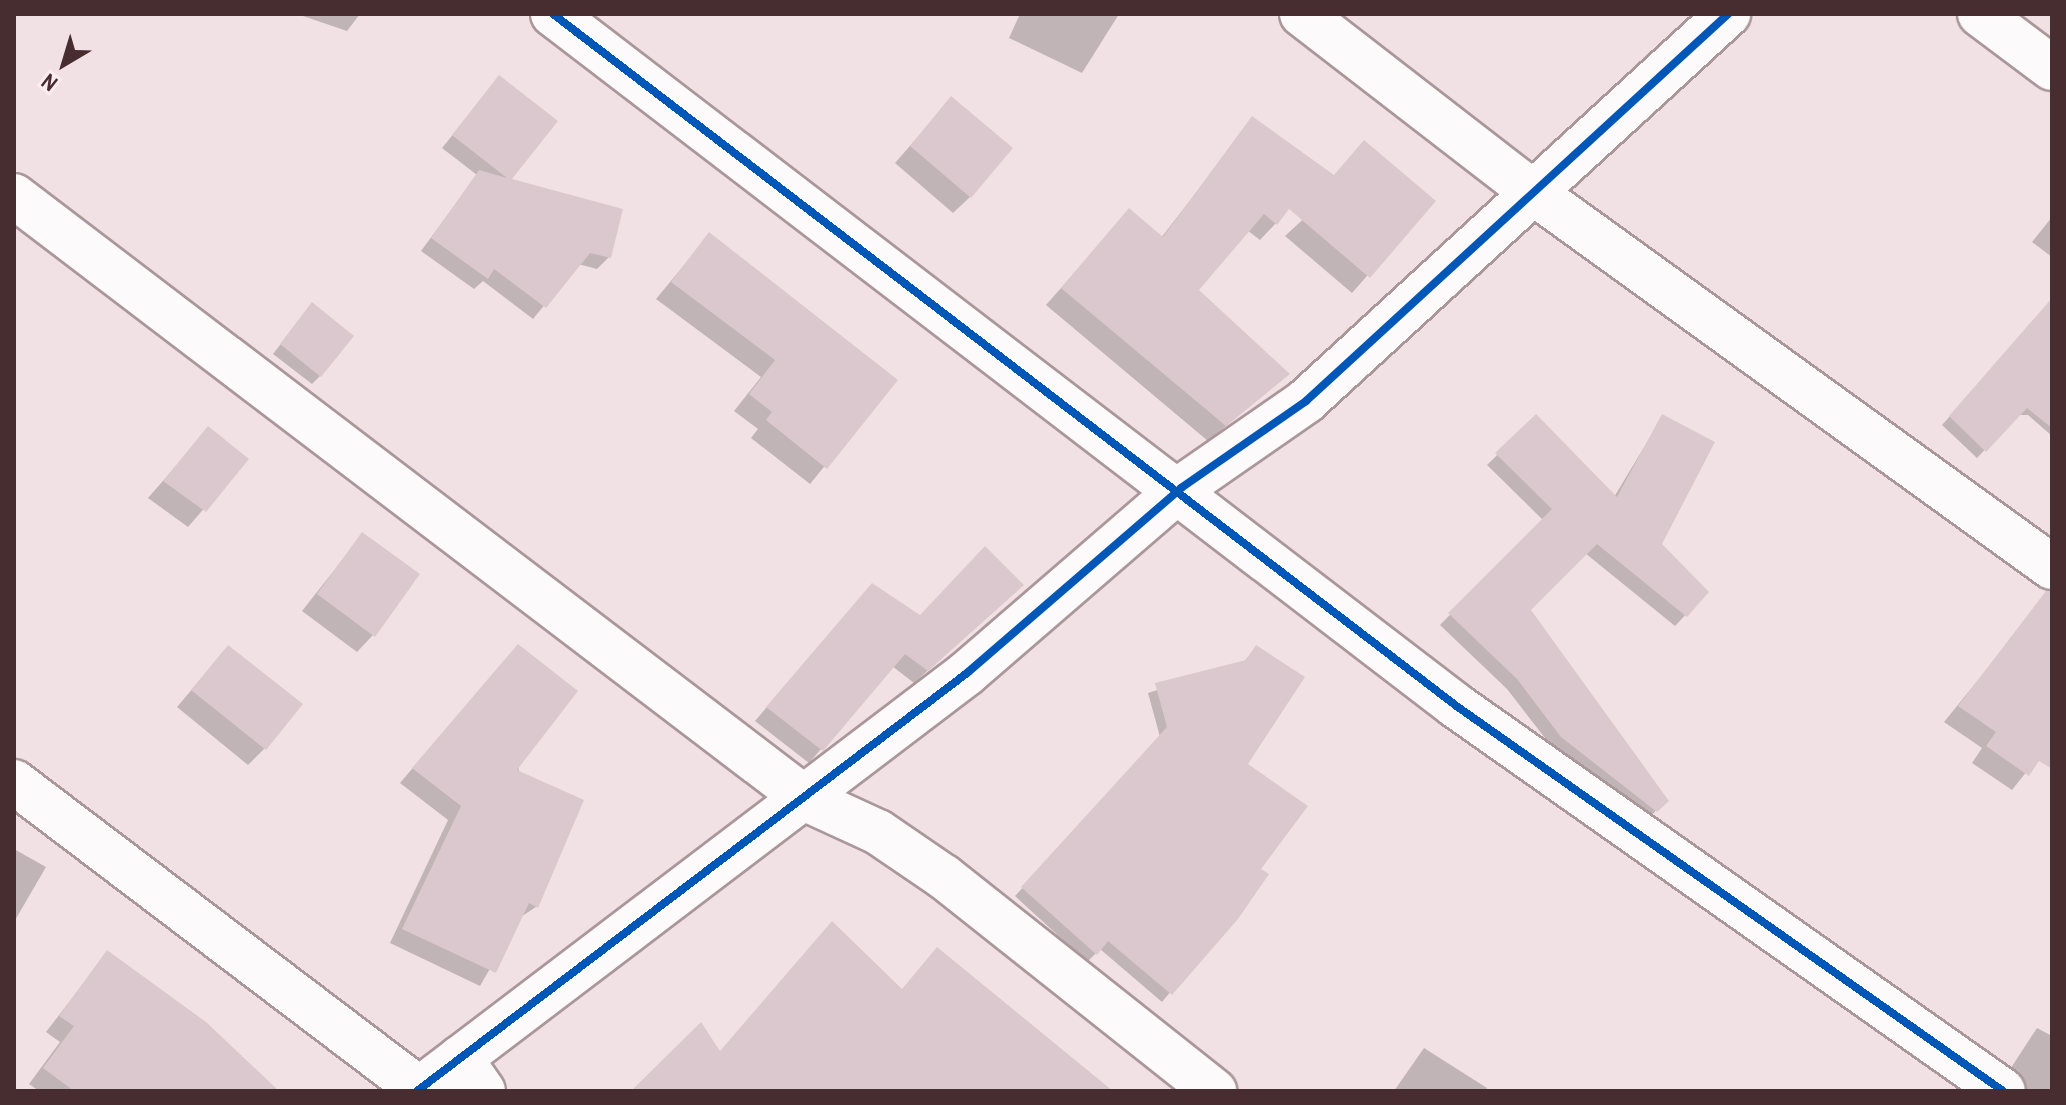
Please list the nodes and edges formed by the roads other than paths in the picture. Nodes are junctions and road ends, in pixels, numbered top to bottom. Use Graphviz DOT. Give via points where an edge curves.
graph roads {
  1 [pos="553,14"];
  2 [pos="1302,14"];
  3 [pos="1728,14"];
  4 [pos="1980,14"];
  5 [pos="2052,68"];
  6 [pos="1534,193"];
  7 [pos="14,196"];
  8 [pos="1181,488"];
  9 [pos="2052,567"];
  10 [pos="14,782"];
  11 [pos="806,799"];
  12 [pos="472,1074"];
  13 [pos="418,1090"];
  14 [pos="1214,1091"];
  15 [pos="2003,1091"];
  1 -- 8 [label="street"];
  2 -- 6 [label="street"];
  3 -- 6 [label="street"];
  4 -- 5 [label="street"];
  6 -- 8 [label="street" via="1306,401"];
  6 -- 9 [label="street"];
  7 -- 11 [label="street"];
  8 -- 11 [label="street"];
  8 -- 15 [label="street" via="1455,705"];
  10 -- 13 [label="street"];
  11 -- 12 [label="street"];
  11 -- 14 [label="street" via="878,832 944,877"];
  12 -- 13 [label="street"];
}
